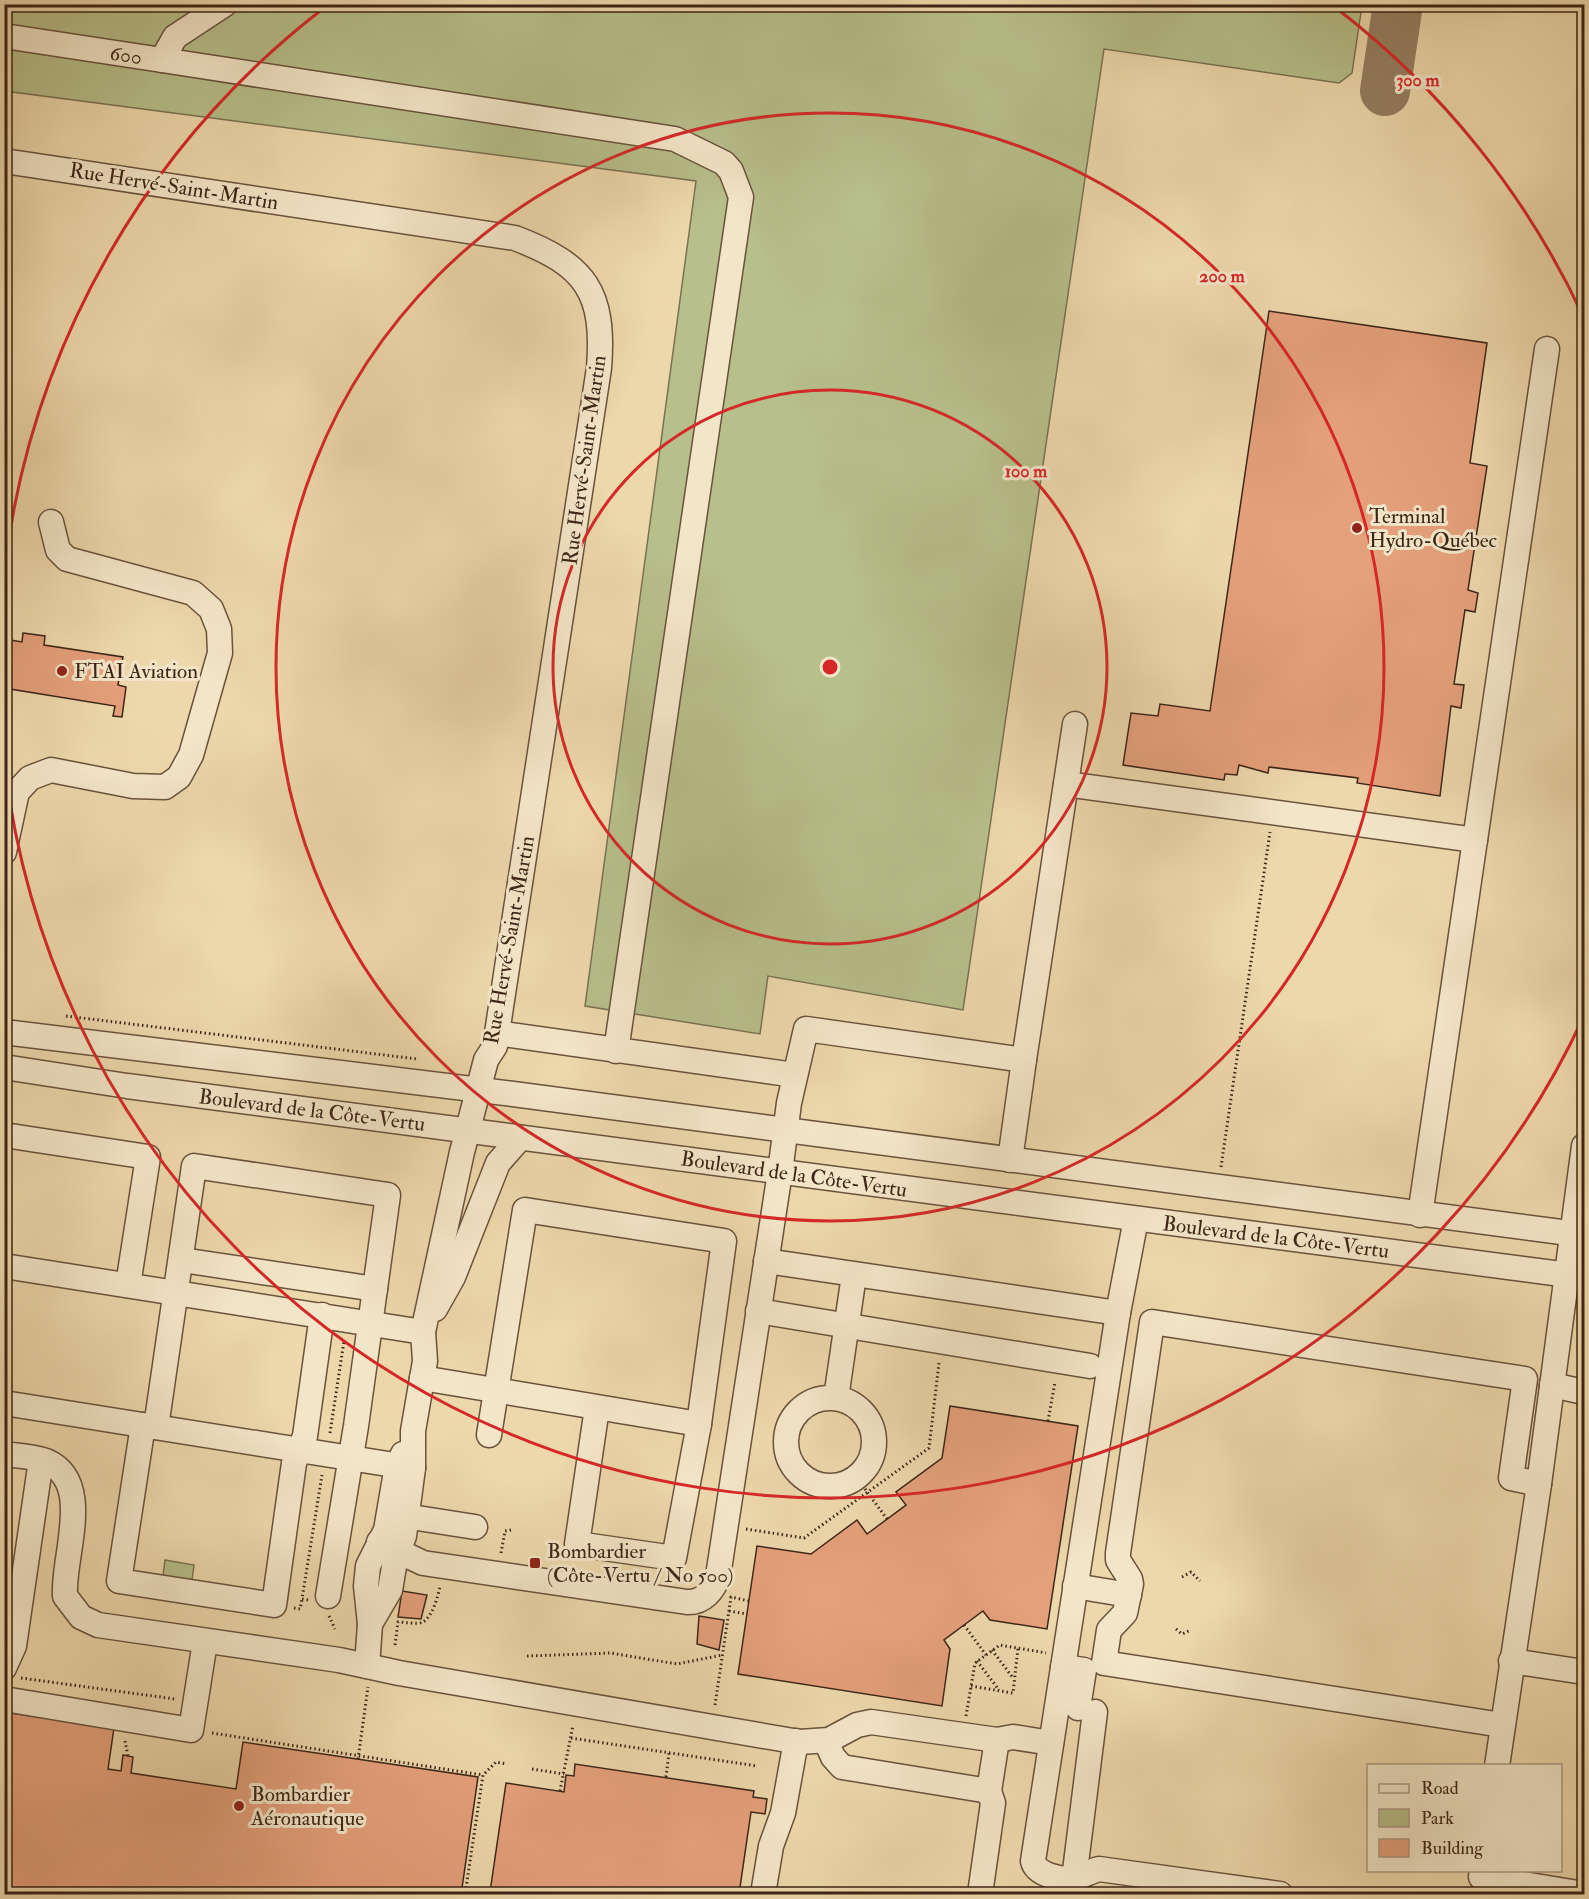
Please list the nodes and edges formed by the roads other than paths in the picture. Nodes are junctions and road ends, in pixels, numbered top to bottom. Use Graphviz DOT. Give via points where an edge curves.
graph roads {
  1 [pos="225,4"];
  2 [pos="4,36"];
  3 [pos="162,60"];
  4 [pos="4,160"];
  5 [pos="1547,349"];
  6 [pos="51,522"];
  7 [pos="1075,724"];
  8 [pos="1066,784"];
  9 [pos="1475,840"];
  10 [pos="4,852"];
  11 [pos="4,1032"];
  12 [pos="497,1033"];
  13 [pos="616,1052"];
  14 [pos="1024,1060"];
  15 [pos="4,1067"];
  16 [pos="795,1075"];
  17 [pos="480,1090"];
  18 [pos="784,1130"];
  19 [pos="468,1131"];
  20 [pos="4,1136"];
  21 [pos="520,1138"];
  22 [pos="1584,1146"];
  23 [pos="1010,1160"];
  24 [pos="780,1172"];
  25 [pos="1420,1215"];
  26 [pos="1136,1219"];
  27 [pos="1578,1234"];
  28 [pos="182,1260"];
  29 [pos="766,1261"];
  30 [pos="4,1266"];
  31 [pos="854,1275"];
  32 [pos="1575,1276"];
  33 [pos="128,1285"];
  34 [pos="375,1289"];
  35 [pos="177,1293"];
  36 [pos="759,1311"];
  37 [pos="1118,1313"];
  38 [pos="322,1315"];
  39 [pos="371,1323"];
  40 [pos="847,1326"];
  41 [pos="423,1332"];
  42 [pos="1090,1366"];
  43 [pos="422,1378"];
  44 [pos="1552,1385"];
  45 [pos="496,1392"];
  46 [pos="1584,1392"];
  47 [pos="836,1398"];
  48 [pos="4,1403"];
  49 [pos="597,1408"];
  50 [pos="699,1424"];
  51 [pos="149,1426"];
  52 [pos="489,1435"];
  53 [pos="299,1449"];
  54 [pos="4,1454"];
  55 [pos="350,1458"];
  56 [pos="41,1460"];
  57 [pos="405,1467"];
  58 [pos="1539,1484"];
  59 [pos="399,1509"];
  60 [pos="476,1521"];
  61 [pos="389,1546"];
  62 [pos="1075,1592"];
  63 [pos="328,1596"];
  64 [pos="1127,1601"];
  65 [pos="205,1642"];
  66 [pos="1057,1660"];
  67 [pos="1511,1660"];
  68 [pos="1584,1672"];
  69 [pos="367,1676"];
  70 [pos="8,1682"];
  71 [pos="1502,1725"];
  72 [pos="997,1740"];
  73 [pos="795,1741"];
  74 [pos="826,1741"];
  75 [pos="1051,1743"];
  76 [pos="1497,1764"];
  77 [pos="989,1791"];
  78 [pos="1074,1878"];
  79 [pos="1479,1881"];
  80 [pos="764,1894"];
  81 [pos="980,1894"];
  82 [pos="1281,1894"];
  83 [pos="1584,1894"];
  1 -- 3 [label="street, 600" via="175,37"];
  2 -- 3 [label="street, 600"];
  3 -- 13 [label="street" via="675,139 724,163 731,171 741,197"];
  4 -- 12 [label="street, Rue Hervé-Saint-Martin" via="515,238 563,259 583,278 594,297 601,343 599,368"];
  5 -- 9 [label="street"];
  6 -- 10 [label="street" via="58,550 67,559 194,593 211,609 219,629 220,653 191,755 178,777 165,787 133,786 51,770 30,778 17,792"];
  7 -- 8 [label="street"];
  8 -- 9 [label="street"];
  8 -- 14 [label="street"];
  9 -- 25 [label="street"];
  11 -- 17 [label="street, Boulevard de la Côte-Vertu"];
  12 -- 13 [label="street"];
  12 -- 17 [label="street, Rue Hervé-Saint-Martin"];
  13 -- 16 [label="street"];
  14 -- 16 [label="street" via="806,1029"];
  14 -- 23 [label="street"];
  15 -- 19 [label="street, Boulevard de la Côte-Vertu"];
  16 -- 18 [label="street"];
  17 -- 18 [label="street, Boulevard de la Côte-Vertu"];
  17 -- 19 [label="street, Rue Hervé-Saint-Martin"];
  18 -- 23 [label="street, Boulevard de la Côte-Vertu"];
  18 -- 24 [label="street"];
  19 -- 21 [label="street, Boulevard de la Côte-Vertu"];
  19 -- 41 [label="street, Rue Hervé-Saint-Martin"];
  20 -- 33 [label="street" via="148,1157"];
  21 -- 24 [label="street, Boulevard de la Côte-Vertu"];
  21 -- 41 [label="street" via="498,1163 453,1277"];
  22 -- 27 [label="street"];
  23 -- 25 [label="street, Boulevard de la Côte-Vertu"];
  24 -- 26 [label="street, Boulevard de la Côte-Vertu"];
  24 -- 29 [label="street"];
  25 -- 27 [label="street, Boulevard de la Côte-Vertu"];
  26 -- 32 [label="street, Boulevard de la Côte-Vertu"];
  26 -- 37 [label="street"];
  27 -- 32 [label="street"];
  28 -- 34 [label="street"];
  28 -- 34 [label="street" via="194,1166 353,1189 388,1195"];
  28 -- 35 [label="street"];
  29 -- 31 [label="street"];
  29 -- 36 [label="street"];
  30 -- 33 [label="street"];
  31 -- 37 [label="street"];
  31 -- 40 [label="street"];
  32 -- 44 [label="street"];
  33 -- 35 [label="street"];
  34 -- 39 [label="street"];
  35 -- 38 [label="street"];
  35 -- 51 [label="street"];
  36 -- 40 [label="street"];
  36 -- 61 [label="street" via="718,1576 706,1596 687,1602 423,1563"];
  37 -- 62 [label="street"];
  38 -- 39 [label="street"];
  38 -- 53 [label="street" via="305,1436"];
  39 -- 41 [label="street"];
  39 -- 55 [label="street"];
  40 -- 42 [label="street"];
  40 -- 47 [label="street"];
  41 -- 43 [label="street, Rue Hervé-Saint-Martin"];
  43 -- 45 [label="street"];
  43 -- 57 [label="street, Rue Hervé-Saint-Martin"];
  44 -- 46 [label="street"];
  44 -- 58 [label="street"];
  45 -- 49 [label="street"];
  45 -- 50 [label="street" via="525,1210 724,1241"];
  45 -- 52 [label="street"];
  47 -- 47 [label="street" via="850,1402 870,1423 873,1453 862,1485 816,1484 793,1467 787,1454 787,1432 796,1413 821,1398"];
  48 -- 51 [label="street"];
  49 -- 50 [label="street"];
  49 -- 50 [label="street" via="577,1544 674,1558"];
  51 -- 53 [label="street"];
  51 -- 53 [label="street" via="119,1581 232,1599 274,1605"];
  53 -- 55 [label="street"];
  54 -- 56 [label="street"];
  55 -- 57 [label="street"];
  55 -- 63 [label="street"];
  56 -- 65 [label="street" via="60,1471 72,1499 65,1589 75,1611 98,1625"];
  56 -- 70 [label="street"];
  57 -- 59 [label="street, Rue Hervé-Saint-Martin"];
  58 -- 64 [label="street" via="1510,1478 1525,1379 1152,1322 1118,1553 1120,1565 1130,1579"];
  58 -- 67 [label="street"];
  59 -- 60 [label="street"];
  59 -- 61 [label="street, Rue Hervé-Saint-Martin" via="386,1530"];
  61 -- 69 [label="street, Rue Hervé-Saint-Martin" via="370,1559 366,1576 370,1624"];
  62 -- 64 [label="street"];
  62 -- 66 [label="street"];
  64 -- 71 [label="street" via="1122,1617 1109,1630 1104,1664"];
  65 -- 69 [label="street"];
  65 -- 70 [label="street" via="191,1730"];
  66 -- 75 [label="street"];
  66 -- 78 [label="street" via="1084,1670 1087,1710"];
  67 -- 68 [label="street"];
  67 -- 71 [label="street"];
  69 -- 73 [label="street"];
  71 -- 76 [label="street"];
  72 -- 74 [label="street" via="871,1722"];
  72 -- 75 [label="street" via="1013,1737"];
  72 -- 77 [label="street"];
  73 -- 74 [label="street"];
  73 -- 80 [label="street"];
  74 -- 77 [label="street" via="842,1767"];
  75 -- 78 [label="street" via="1033,1861 1042,1873"];
  77 -- 81 [label="street" via="993,1803"];
  78 -- 82 [label="street" via="1099,1869"];
  79 -- 83 [label="street"];
}
